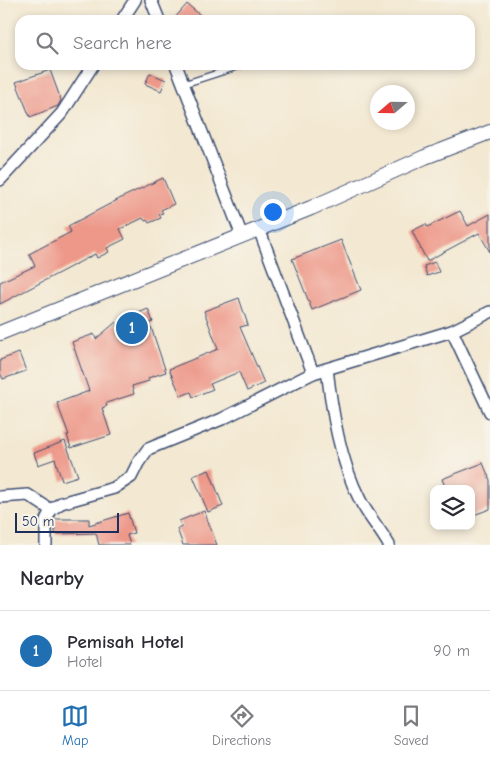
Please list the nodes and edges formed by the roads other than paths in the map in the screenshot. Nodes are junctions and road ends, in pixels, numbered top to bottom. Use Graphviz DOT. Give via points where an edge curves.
graph roads {
  1 [pos="135,0"];
  2 [pos="151,0"];
  3 [pos="125,15"];
  4 [pos="157,15"];
  5 [pos="90,70"];
  6 [pos="178,70"];
  7 [pos="227,70"];
  8 [pos="184,84"];
  9 [pos="490,132"];
  10 [pos="0,180"];
  11 [pos="259,229"];
  12 [pos="242,236"];
  13 [pos="490,312"];
  14 [pos="452,331"];
  15 [pos="0,333"];
  16 [pos="327,369"];
  17 [pos="313,373"];
  18 [pos="490,412"];
  19 [pos="0,497"];
  20 [pos="51,510"];
  21 [pos="46,545"];
  22 [pos="389,545"];
  1 -- 3 [label="street"];
  2 -- 4 [label="street"];
  5 -- 10 [label="street" via="62,113"];
  6 -- 8 [label="street"];
  7 -- 8 [label="lane"];
  8 -- 12 [label="street"];
  9 -- 11 [label="street"];
  11 -- 12 [label="street"];
  11 -- 17 [label="street"];
  12 -- 15 [label="street"];
  13 -- 14 [label="street"];
  14 -- 16 [label="street"];
  14 -- 18 [label="street"];
  16 -- 17 [label="street"];
  16 -- 22 [label="street" via="332,407 353,485"];
  17 -- 20 [label="street" via="222,419 148,449 131,477 114,488 60,503"];
  19 -- 20 [label="street" via="28,495"];
  20 -- 21 [label="street" via="46,520"];
}
